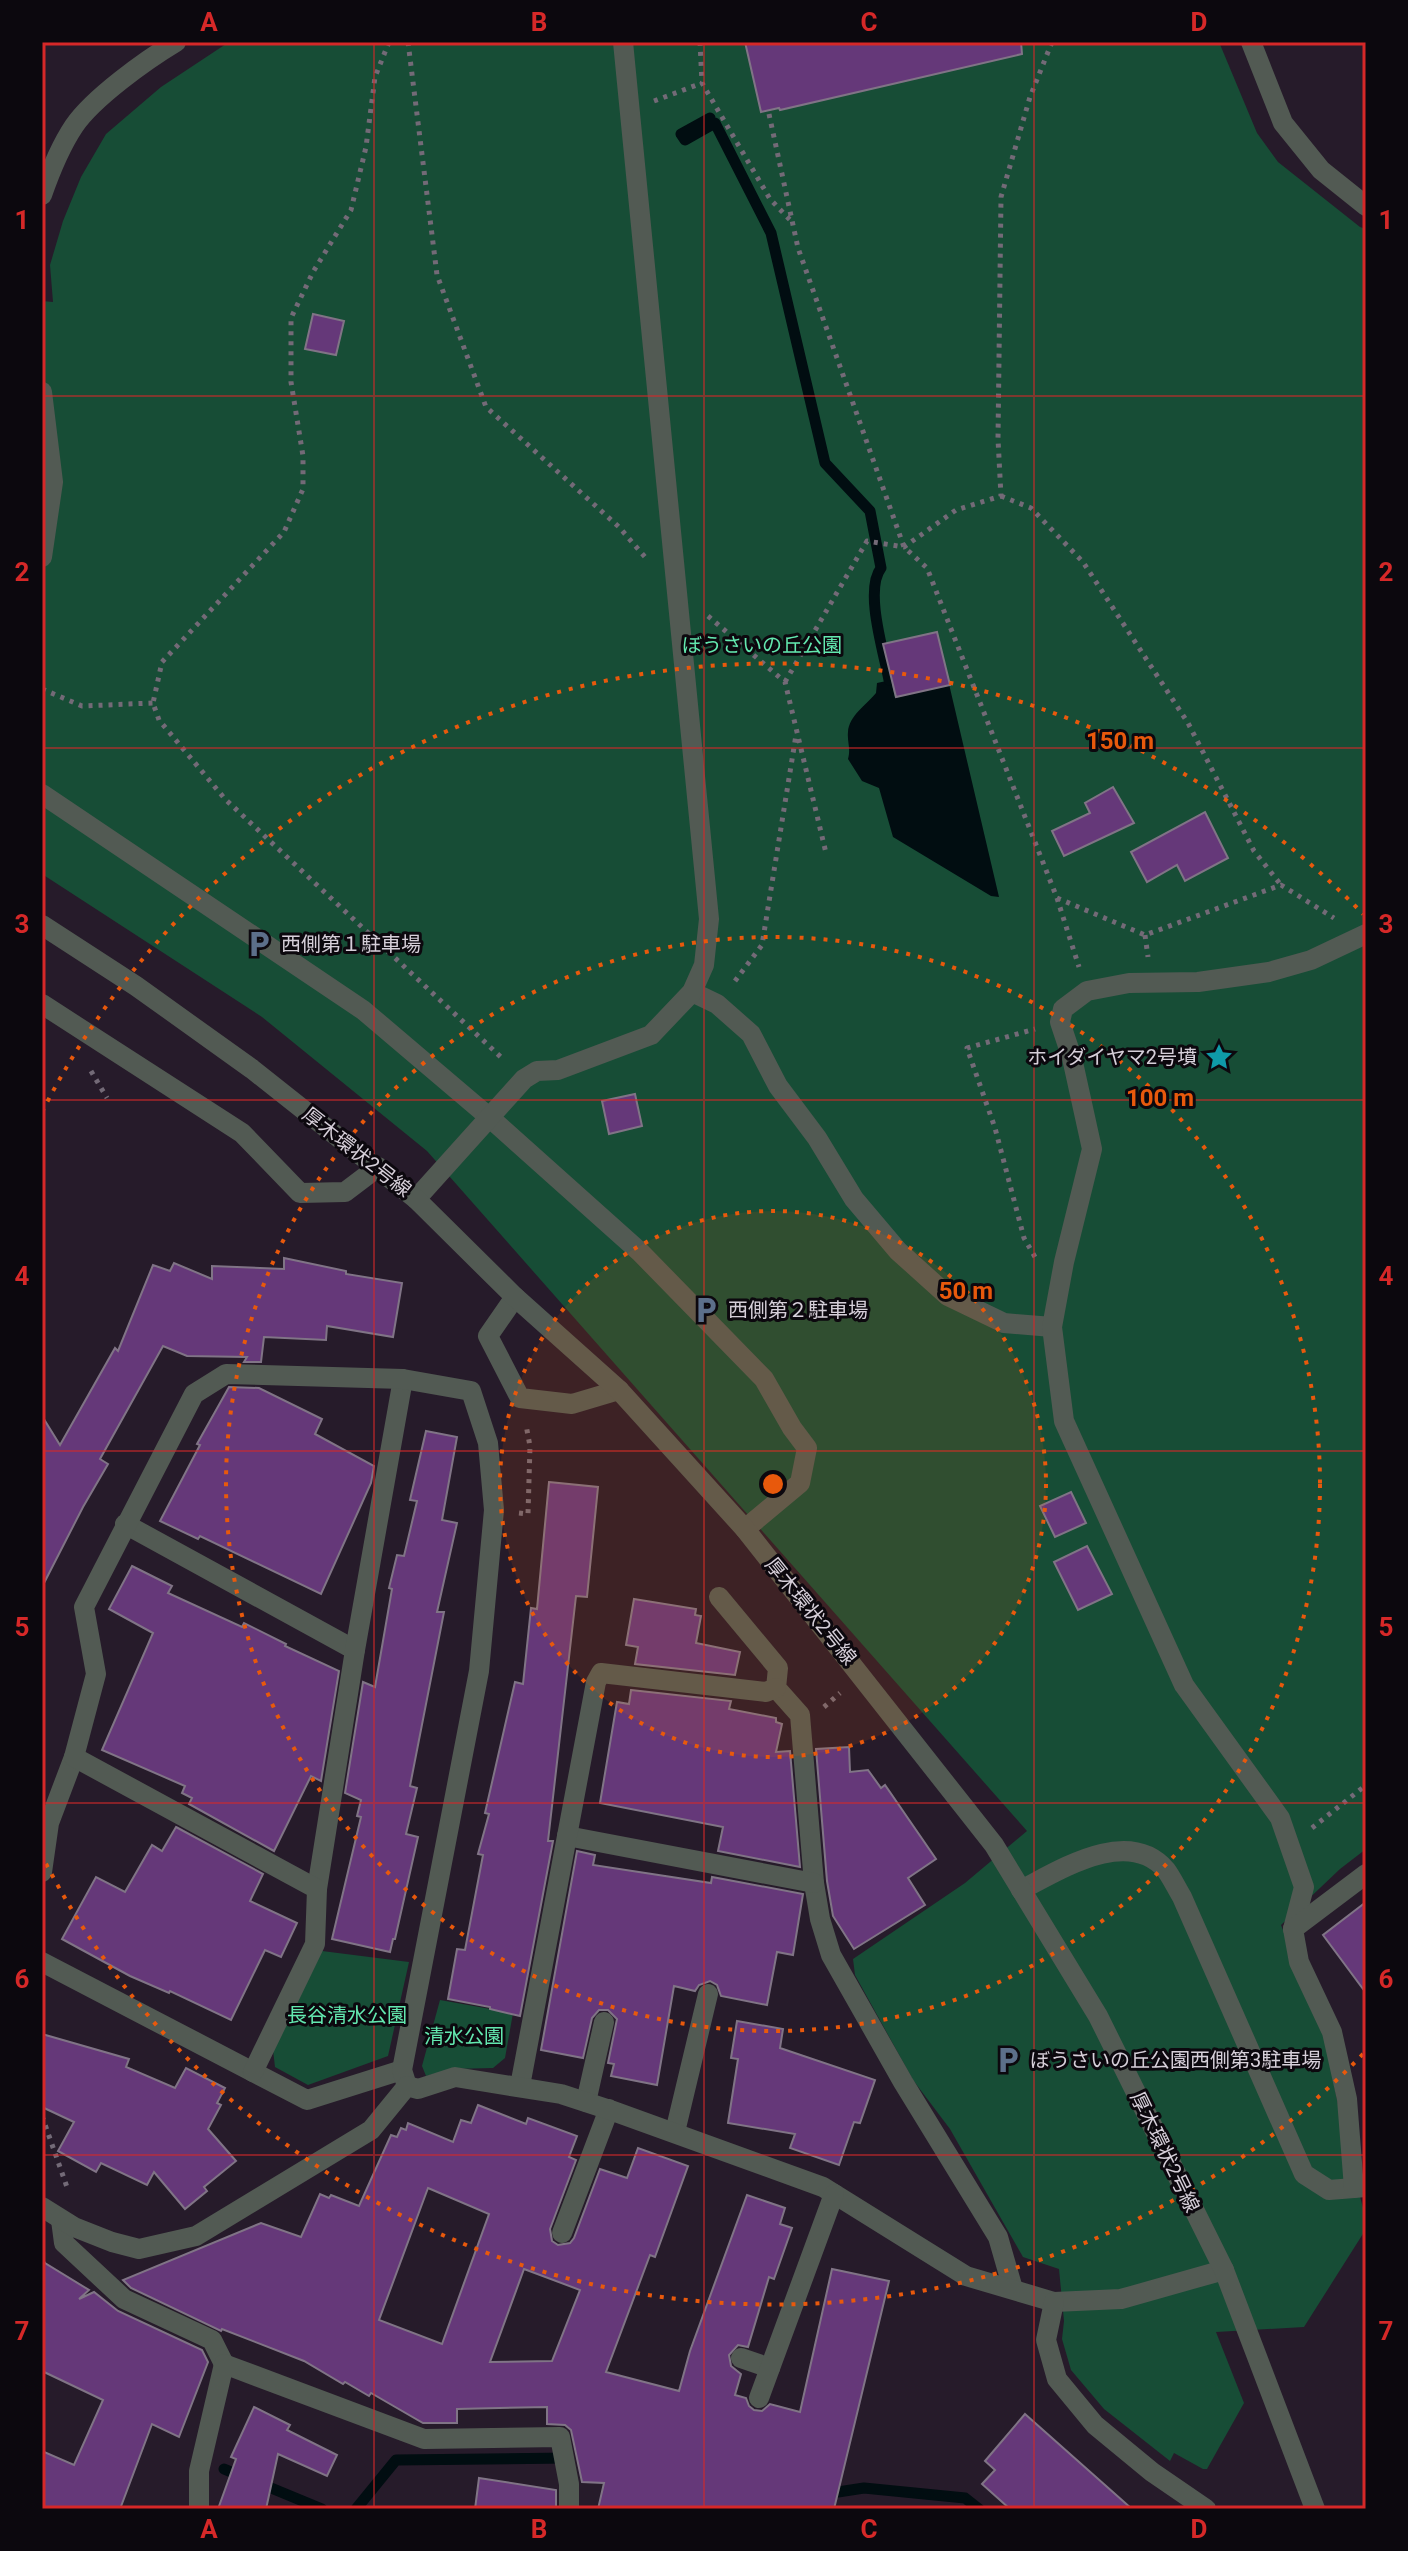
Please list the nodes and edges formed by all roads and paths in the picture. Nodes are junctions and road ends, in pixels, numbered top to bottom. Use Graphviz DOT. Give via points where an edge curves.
graph roads {
  1 [pos="176,42"];
  2 [pos="389,42"];
  3 [pos="408,42"];
  4 [pos="623,42"];
  5 [pos="700,42"];
  6 [pos="1052,42"];
  7 [pos="1256,45"];
  8 [pos="702,83"];
  9 [pos="628,111"];
  10 [pos="769,114"];
  11 [pos="42,195"];
  12 [pos="1366,206"];
  13 [pos="792,222"];
  14 [pos="42,392"];
  15 [pos="1001,496"];
  16 [pos="904,547"];
  17 [pos="42,557"];
  18 [pos="676,592"];
  19 [pos="719,624"];
  20 [pos="785,682"];
  21 [pos="42,689"];
  22 [pos="153,703"];
  23 [pos="797,730"];
  24 [pos="42,794"];
  25 [pos="826,853"];
  26 [pos="1281,885"];
  27 [pos="1057,898"];
  28 [pos="42,925"];
  29 [pos="1364,935"];
  30 [pos="1087,991"];
  31 [pos="692,992"];
  32 [pos="42,1004"];
  33 [pos="717,1004"];
  34 [pos="1060,1022"];
  35 [pos="524,1079"];
  36 [pos="489,1117"];
  37 [pos="378,1167"];
  38 [pos="416,1199"];
  39 [pos="1057,1296"];
  40 [pos="515,1297"];
  41 [pos="1052,1327"];
  42 [pos="403,1379"];
  43 [pos="619,1390"];
  44 [pos="520,1398"];
  45 [pos="494,1510"];
  46 [pos="125,1524"];
  47 [pos="745,1529"];
  48 [pos="719,1597"];
  49 [pos="355,1650"];
  50 [pos="861,1673"];
  51 [pos="776,1688"];
  52 [pos="800,1715"];
  53 [pos="74,1757"];
  54 [pos="1366,1785"];
  55 [pos="567,1836"];
  56 [pos="1290,1846"];
  57 [pos="42,1872"];
  58 [pos="1366,1874"];
  59 [pos="814,1883"];
  60 [pos="317,1889"];
  61 [pos="1021,1890"];
  62 [pos="1293,1929"];
  63 [pos="42,1962"];
  64 [pos="708,1994"];
  65 [pos="604,2022"];
  66 [pos="253,2072"];
  67 [pos="404,2078"];
  68 [pos="520,2086"];
  69 [pos="586,2102"];
  70 [pos="609,2109"];
  71 [pos="42,2116"];
  72 [pos="675,2132"];
  73 [pos="1360,2188"];
  74 [pos="834,2194"];
  75 [pos="42,2207"];
  76 [pos="68,2224"];
  77 [pos="562,2233"];
  78 [pos="1224,2270"];
  79 [pos="1013,2289"];
  80 [pos="1054,2302"];
  81 [pos="741,2358"];
  82 [pos="224,2364"];
  83 [pos="770,2368"];
  84 [pos="759,2398"];
  85 [pos="199,2509"];
  86 [pos="569,2509"];
  87 [pos="1206,2509"];
  88 [pos="1315,2509"];
  1 -- 11 [label="street" via="113,87 75,125"];
  2 -- 22 [label="path" via="375,77 351,210 291,318 291,382 303,489 284,532 162,662"];
  3 -- 18 [label="path" via="437,275 486,407 619,527"];
  4 -- 9 [label="street"];
  5 -- 8 [label="path"];
  6 -- 15 [label="path" via="1001,197"];
  7 -- 12 [label="street" via="1283,123 1321,170"];
  8 -- 9 [label="path"];
  8 -- 13 [label="path" via="770,199"];
  9 -- 18 [label="street"];
  10 -- 13 [label="path"];
  13 -- 16 [label="path"];
  14 -- 17 [label="street" via="53,482"];
  15 -- 16 [label="path" via="956,510"];
  15 -- 26 [label="path" via="1031,508 1083,562 1188,723 1254,851"];
  16 -- 20 [label="path" via="867,541"];
  16 -- 27 [label="path" via="927,568"];
  18 -- 31 [label="street" via="709,919 704,965"];
  19 -- 20 [label="path"];
  20 -- 23 [label="path"];
  21 -- 22 [label="path" via="82,706"];
  22 -- 35 [label="path" via="159,720 225,799"];
  23 -- 25 [label="path"];
  23 -- 33 [label="path" via="762,945"];
  24 -- 36 [label="street" via="363,1010"];
  26 -- 27 [label="path" via="1145,935"];
  26 -- 29 [label="path"];
  27 -- 30 [label="path"];
  28 -- 37 [label="street, 厚木環状2号線" via="252,1069"];
  29 -- 30 [label="street" via="1311,960 1269,972"];
  30 -- 34 [label="street" via="1063,1009"];
  31 -- 33 [label="street"];
  31 -- 35 [label="street" via="651,1035"];
  32 -- 37 [label="street" via="242,1133 300,1193 345,1192"];
  33 -- 41 [label="street" via="751,1034 778,1086 854,1199 898,1251 948,1296 1004,1323"];
  34 -- 39 [label="street" via="1092,1149"];
  34 -- 39 [label="path" via="967,1048 1024,1238"];
  35 -- 36 [label="street"];
  36 -- 38 [label="street"];
  36 -- 47 [label="street" via="640,1252 764,1379 807,1448 800,1483"];
  37 -- 38 [label="street, 厚木環状2号線"];
  38 -- 40 [label="street, 厚木環状2号線"];
  39 -- 41 [label="street"];
  40 -- 43 [label="street, 厚木環状2号線"];
  40 -- 44 [label="street" via="488,1336"];
  41 -- 56 [label="street" via="1064,1421 1184,1685 1280,1818"];
  42 -- 45 [label="street" via="471,1391 488,1443"];
  42 -- 46 [label="street" via="226,1374 194,1394"];
  42 -- 49 [label="street"];
  43 -- 44 [label="street" via="572,1404"];
  43 -- 47 [label="street, 厚木環状2号線"];
  44 -- 45 [label="path" via="530,1446 528,1514"];
  45 -- 67 [label="street" via="479,1671"];
  46 -- 49 [label="street"];
  46 -- 53 [label="street" via="84,1607 96,1674"];
  47 -- 50 [label="street, 厚木環状2号線"];
  48 -- 51 [label="street" via="778,1668"];
  49 -- 60 [label="street"];
  50 -- 52 [label="path" via="825,1707"];
  50 -- 61 [label="street, 厚木環状2号線" via="994,1845"];
  51 -- 52 [label="street"];
  51 -- 55 [label="street" via="766,1692 601,1673"];
  52 -- 59 [label="street"];
  53 -- 57 [label="street" via="49,1823"];
  53 -- 60 [label="street"];
  54 -- 56 [label="path"];
  55 -- 59 [label="street"];
  55 -- 68 [label="street"];
  56 -- 62 [label="street" via="1304,1887"];
  58 -- 62 [label="street"];
  59 -- 79 [label="street" via="831,1955 998,2237"];
  60 -- 66 [label="street" via="315,1944"];
  61 -- 73 [label="street" via="1093,1854 1138,1852 1164,1868 1182,1897 1304,2174 1329,2190"];
  61 -- 78 [label="street, 厚木環状2号線" via="1098,2016"];
  62 -- 73 [label="street" via="1299,1962 1332,2032"];
  63 -- 66 [label="street"];
  64 -- 72 [label="street"];
  65 -- 69 [label="street"];
  66 -- 67 [label="street" via="307,2100"];
  67 -- 68 [label="street" via="418,2089 455,2077"];
  67 -- 76 [label="street" via="371,2130 196,2236 139,2249"];
  68 -- 69 [label="street"];
  69 -- 70 [label="street"];
  70 -- 72 [label="street"];
  70 -- 77 [label="street"];
  71 -- 76 [label="path" via="71,2200"];
  72 -- 74 [label="street"];
  74 -- 79 [label="street" via="966,2276"];
  74 -- 83 [label="street"];
  75 -- 76 [label="street"];
  76 -- 82 [label="street" via="64,2243 124,2299 212,2340"];
  78 -- 80 [label="street" via="1121,2299"];
  78 -- 88 [label="street, 厚木環状2号線"];
  79 -- 80 [label="street"];
  80 -- 87 [label="street" via="1046,2340 1057,2379 1095,2425"];
  81 -- 83 [label="street"];
  82 -- 85 [label="street" via="199,2471"];
  82 -- 86 [label="street" via="424,2439 560,2437"];
  83 -- 84 [label="street"];
}
